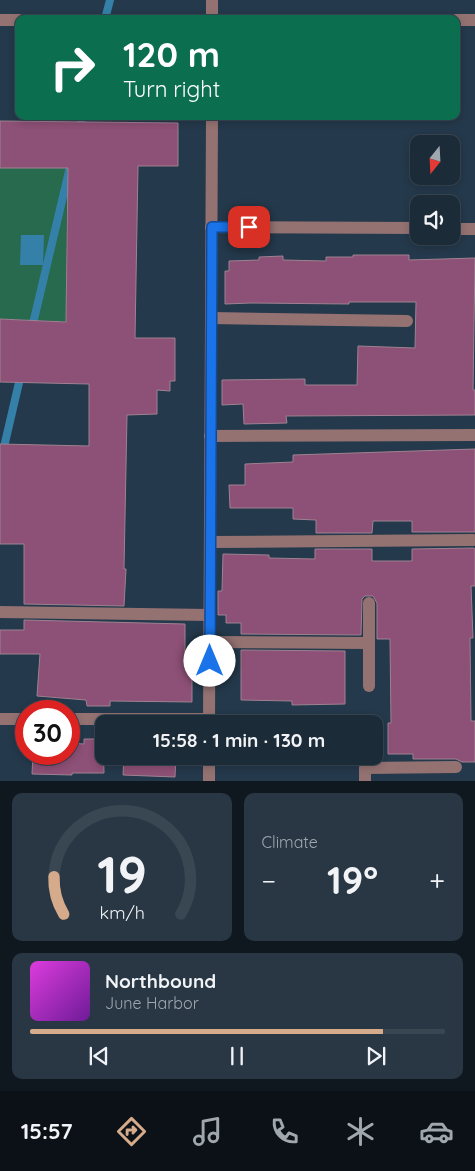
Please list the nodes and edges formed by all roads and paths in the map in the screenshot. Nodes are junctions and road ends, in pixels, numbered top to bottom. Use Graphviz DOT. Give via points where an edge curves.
graph roads {
  1 [pos="212,0"];
  2 [pos="212,15"];
  3 [pos="0,20"];
  4 [pos="15,20"];
  5 [pos="460,20"];
  6 [pos="474,20"];
  7 [pos="212,120"];
  8 [pos="212,227"];
  9 [pos="410,228"];
  10 [pos="460,229"];
  11 [pos="475,229"];
  12 [pos="211,318"];
  13 [pos="406,321"];
  14 [pos="475,435"];
  15 [pos="210,436"];
  16 [pos="473,540"];
  17 [pos="210,542"];
  18 [pos="369,603"];
  19 [pos="0,612"];
  20 [pos="210,615"];
  21 [pos="210,642"];
  22 [pos="369,643"];
  23 [pos="369,686"];
  24 [pos="209,715"];
  25 [pos="15,719"];
  26 [pos="80,719"];
  27 [pos="95,719"];
  28 [pos="0,720"];
  29 [pos="209,765"];
  30 [pos="456,767"];
  31 [pos="209,781"];
  32 [pos="365,781"];
  1 -- 2 [label="street"];
  3 -- 4 [label="street"];
  5 -- 6 [label="street"];
  7 -- 8 [label="street"];
  8 -- 9 [label="street"];
  8 -- 12 [label="street"];
  10 -- 11 [label="street"];
  12 -- 13 [label="street"];
  12 -- 15 [label="street"];
  14 -- 15 [label="street"];
  15 -- 17 [label="street"];
  16 -- 17 [label="street"];
  17 -- 20 [label="street"];
  18 -- 22 [label="street"];
  19 -- 20 [label="street"];
  20 -- 21 [label="street"];
  21 -- 22 [label="street"];
  21 -- 24 [label="street"];
  22 -- 23 [label="street"];
  25 -- 28 [label="street"];
  26 -- 27 [label="street"];
  29 -- 31 [label="street"];
  30 -- 32 [label="street" via="365,768"];
}
